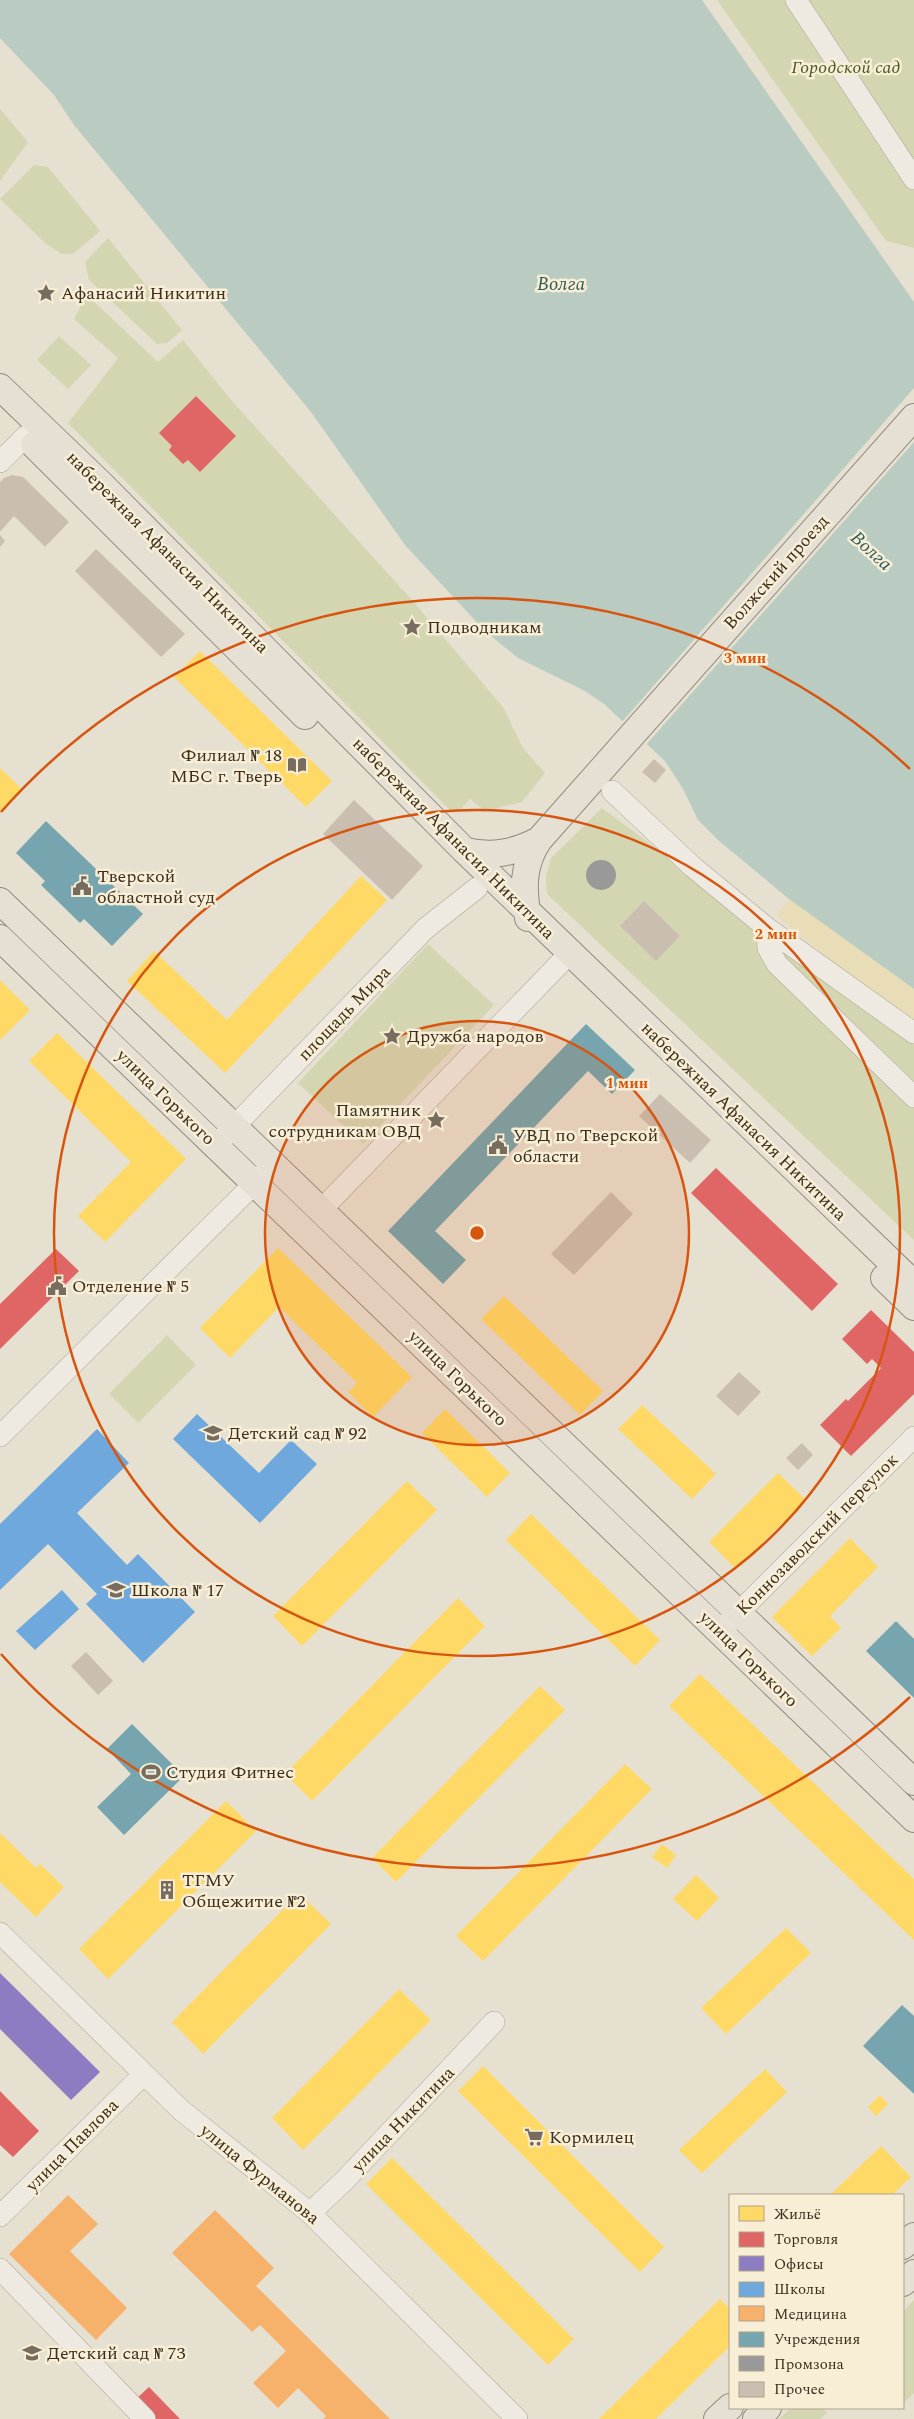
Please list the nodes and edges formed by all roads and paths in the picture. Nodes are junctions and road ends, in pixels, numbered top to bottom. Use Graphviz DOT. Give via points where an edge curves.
graph roads {
  1 [pos="796,0"];
  2 [pos="914,178"];
  3 [pos="0,387"];
  4 [pos="0,411"];
  5 [pos="914,417"];
  6 [pos="32,430"];
  7 [pos="0,462"];
  8 [pos="612,791"];
  9 [pos="539,840"];
  10 [pos="465,851"];
  11 [pos="484,882"];
  12 [pos="0,901"];
  13 [pos="527,911"];
  14 [pos="767,928"];
  15 [pos="0,938"];
  16 [pos="556,956"];
  17 [pos="914,1033"];
  18 [pos="914,1097"];
  19 [pos="234,1126"];
  20 [pos="216,1145"];
  21 [pos="274,1164"];
  22 [pos="255,1182"];
  23 [pos="322,1209"];
  24 [pos="914,1284"];
  25 [pos="914,1307"];
  26 [pos="0,1436"];
  27 [pos="914,1437"];
  28 [pos="738,1612"];
  29 [pos="720,1631"];
  30 [pos="914,1782"];
  31 [pos="914,1819"];
  32 [pos="0,1933"];
  33 [pos="494,2022"];
  34 [pos="144,2074"];
  35 [pos="310,2213"];
  36 [pos="0,2216"];
  37 [pos="914,2236"];
  38 [pos="904,2245"];
  39 [pos="0,2269"];
  40 [pos="914,2273"];
  41 [pos="904,2282"];
  42 [pos="729,2408"];
  43 [pos="767,2409"];
  44 [pos="145,2419"];
  45 [pos="516,2419"];
  46 [pos="717,2419"];
  47 [pos="756,2419"];
  1 -- 2 [label="street"];
  3 -- 6 [label="main road, набережная Афанасия Никитина"];
  4 -- 6 [label="main road, набережная Афанасия Никитина"];
  5 -- 9 [label="main road, Волжский проезд"];
  6 -- 7 [label="street"];
  6 -- 10 [label="main road, набережная Афанасия Никитина"];
  6 -- 11 [label="main road, набережная Афанасия Никитина"];
  8 -- 14 [label="street" via="693,867"];
  9 -- 10 [label="main road, Волжский проезд" via="502,853"];
  9 -- 11 [label="main road, Волжский проезд"];
  9 -- 13 [label="main road, Волжский проезд" via="525,877"];
  10 -- 11 [label="main road, набережная Афанасия Никитина"];
  11 -- 13 [label="main road, набережная Афанасия Никитина"];
  11 -- 16 [label="main road, набережная Афанасия Никитина"];
  11 -- 19 [label="street, площадь Мира" via="426,928"];
  12 -- 19 [label="main road, улица Горького"];
  13 -- 16 [label="main road, Волжский проезд" via="534,936"];
  14 -- 17 [label="street"];
  14 -- 18 [label="street" via="768,948 777,964"];
  15 -- 20 [label="main road, улица Горького"];
  16 -- 23 [label="street" via="531,993"];
  16 -- 24 [label="main road, набережная Афанасия Никитина"];
  16 -- 25 [label="main road, набережная Афанасия Никитина"];
  19 -- 20 [label="street, площадь Мира"];
  19 -- 21 [label="main road, улица Горького"];
  20 -- 22 [label="main road, улица Горького"];
  21 -- 22 [label="street"];
  21 -- 23 [label="main road, улица Горького"];
  22 -- 26 [label="street"];
  22 -- 29 [label="main road, улица Горького"];
  23 -- 28 [label="main road, улица Горького"];
  27 -- 28 [label="street, Коннозаводский переулок"];
  28 -- 29 [label="street, Коннозаводский переулок"];
  28 -- 30 [label="main road, улица Горького"];
  29 -- 31 [label="main road, улица Горького"];
  32 -- 34 [label="street, улица Фурманова"];
  33 -- 35 [label="street, улица Никитина"];
  34 -- 35 [label="street, улица Фурманова" via="181,2110"];
  34 -- 36 [label="street, улица Павлова"];
  35 -- 45 [label="street, улица Фурманова"];
  37 -- 38 [label="main road"];
  39 -- 44 [label="street"];
  40 -- 41 [label="main road"];
  42 -- 46 [label="main road"];
  43 -- 47 [label="main road"];
}
